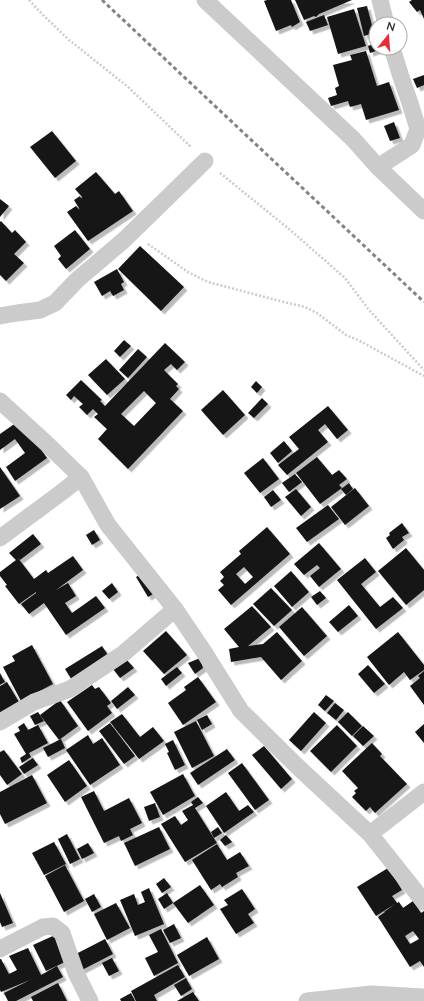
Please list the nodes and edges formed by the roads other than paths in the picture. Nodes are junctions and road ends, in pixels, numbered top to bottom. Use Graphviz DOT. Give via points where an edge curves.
graph roads {
  1 [pos="205,0"];
  2 [pos="380,0"];
  3 [pos="384,16"];
  4 [pos="394,56"];
  5 [pos="205,161"];
  6 [pos="378,168"];
  7 [pos="424,211"];
  8 [pos="0,316"];
  9 [pos="0,401"];
  10 [pos="81,478"];
  11 [pos="0,538"];
  12 [pos="175,609"];
  13 [pos="0,722"];
  14 [pos="424,792"];
  15 [pos="370,834"];
  16 [pos="424,902"];
  17 [pos="0,950"];
  18 [pos="423,999"];
  19 [pos="90,1001"];
  20 [pos="307,1001"];
  1 -- 6 [label="street" via="353,139"];
  2 -- 3 [label="street"];
  4 -- 6 [label="street" via="418,129 412,145"];
  5 -- 8 [label="street" via="55,303 40,310"];
  6 -- 7 [label="street"];
  9 -- 10 [label="street"];
  10 -- 11 [label="street"];
  10 -- 12 [label="street" via="108,525"];
  12 -- 13 [label="street" via="124,653 70,689 34,702"];
  12 -- 15 [label="street" via="241,711"];
  14 -- 15 [label="street"];
  15 -- 16 [label="street"];
  17 -- 19 [label="street" via="43,927 53,926 62,933 76,973"];
  18 -- 20 [label="street" via="371,994"];
}
